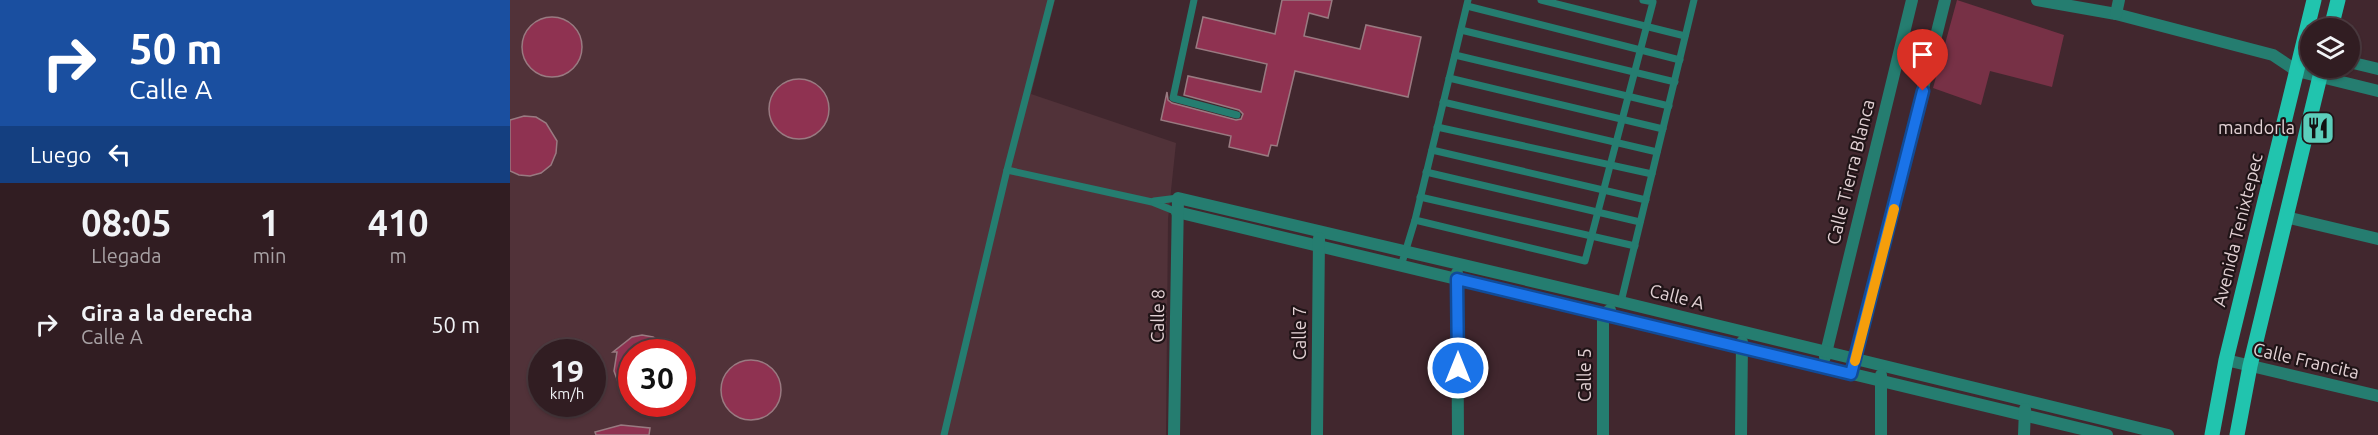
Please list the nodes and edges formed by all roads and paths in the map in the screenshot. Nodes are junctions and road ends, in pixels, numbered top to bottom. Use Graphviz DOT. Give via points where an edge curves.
graph roads {
  1 [pos="1051,0"];
  2 [pos="1194,0"];
  3 [pos="1541,0"];
  4 [pos="1643,0"];
  5 [pos="1694,0"];
  6 [pos="1912,0"];
  7 [pos="1945,0"];
  8 [pos="2037,0"];
  9 [pos="2119,0"];
  10 [pos="2314,0"];
  11 [pos="2338,0"];
  12 [pos="1467,3"];
  13 [pos="2116,14"];
  14 [pos="2311,18"];
  15 [pos="2334,18"];
  16 [pos="1647,26"];
  17 [pos="1461,30"];
  18 [pos="1685,36"];
  19 [pos="1641,49"];
  20 [pos="2300,53"];
  21 [pos="1455,55"];
  22 [pos="2273,55"];
  23 [pos="1680,60"];
  24 [pos="2300,64"];
  25 [pos="2360,65"];
  26 [pos="2378,69"];
  27 [pos="1634,71"];
  28 [pos="2296,71"];
  29 [pos="2300,71"];
  30 [pos="1449,78"];
  31 [pos="2320,78"];
  32 [pos="2339,78"];
  33 [pos="1675,82"];
  34 [pos="2378,91"];
  35 [pos="1628,96"];
  36 [pos="1443,102"];
  37 [pos="1669,106"];
  38 [pos="1237,115"];
  39 [pos="1623,119"];
  40 [pos="1437,127"];
  41 [pos="1663,129"];
  42 [pos="1616,143"];
  43 [pos="1432,150"];
  44 [pos="1658,152"];
  45 [pos="1611,165"];
  46 [pos="1007,170"];
  47 [pos="1426,172"];
  48 [pos="1652,174"];
  49 [pos="1603,190"];
  50 [pos="1420,197"];
  51 [pos="1178,198"];
  52 [pos="1646,200"];
  53 [pos="1152,202"];
  54 [pos="1598,212"];
  55 [pos="1177,213"];
  56 [pos="2286,217"];
  57 [pos="1414,220"];
  58 [pos="1640,222"];
  59 [pos="1319,230"];
  60 [pos="1591,236"];
  61 [pos="2378,239"];
  62 [pos="1318,246"];
  63 [pos="1635,246"];
  64 [pos="1405,251"];
  65 [pos="1457,263"];
  66 [pos="1401,266"];
  67 [pos="1457,279"];
  68 [pos="1621,302"];
  69 [pos="1603,315"];
  70 [pos="1742,332"];
  71 [pos="1742,348"];
  72 [pos="1826,352"];
  73 [pos="1856,359"];
  74 [pos="2226,360"];
  75 [pos="1881,365"];
  76 [pos="2250,366"];
  77 [pos="1822,368"];
  78 [pos="1851,374"];
  79 [pos="1881,381"];
  80 [pos="2378,396"];
  81 [pos="2025,399"];
  82 [pos="2025,415"];
  83 [pos="944,435"];
  84 [pos="1174,435"];
  85 [pos="1317,435"];
  86 [pos="1458,435"];
  87 [pos="1603,435"];
  88 [pos="1741,435"];
  89 [pos="1881,435"];
  90 [pos="2024,435"];
  91 [pos="2107,435"];
  92 [pos="2168,435"];
  93 [pos="2212,435"];
  94 [pos="2237,435"];
  1 -- 46 [label="lane"];
  2 -- 38 [label="lane" via="1173,98"];
  3 -- 16 [label="lane"];
  4 -- 16 [label="lane" via="1653,2"];
  5 -- 18 [label="lane"];
  6 -- 72 [label="street, Calle Tierra Blanca"];
  7 -- 73 [label="street"];
  8 -- 13 [label="street"];
  9 -- 13 [label="street"];
  10 -- 14 [label="main road, Avenida Tenixtepec"];
  11 -- 15 [label="main road"];
  12 -- 17 [label="lane"];
  12 -- 19 [label="lane"];
  13 -- 22 [label="street"];
  16 -- 18 [label="lane"];
  16 -- 19 [label="lane"];
  17 -- 21 [label="lane"];
  17 -- 27 [label="lane"];
  18 -- 23 [label="lane"];
  19 -- 23 [label="lane"];
  19 -- 27 [label="lane"];
  20 -- 22 [label="street"];
  21 -- 30 [label="lane"];
  21 -- 35 [label="lane"];
  22 -- 28 [label="street"];
  23 -- 33 [label="lane"];
  24 -- 28 [label="main road, Avenida Tenixtepec"];
  25 -- 26 [label="street"];
  27 -- 33 [label="lane"];
  27 -- 35 [label="lane"];
  28 -- 29 [label="street"];
  28 -- 74 [label="main road, Avenida Tenixtepec"];
  30 -- 36 [label="lane"];
  30 -- 39 [label="lane"];
  31 -- 56 [label="main road"];
  32 -- 34 [label="street"];
  33 -- 37 [label="lane"];
  35 -- 37 [label="lane"];
  35 -- 39 [label="lane"];
  36 -- 40 [label="lane"];
  36 -- 42 [label="lane"];
  37 -- 41 [label="lane"];
  39 -- 41 [label="lane"];
  39 -- 42 [label="lane"];
  40 -- 43 [label="lane"];
  40 -- 45 [label="lane"];
  41 -- 44 [label="lane"];
  42 -- 44 [label="lane"];
  42 -- 45 [label="lane"];
  43 -- 47 [label="lane"];
  43 -- 49 [label="lane"];
  44 -- 48 [label="lane"];
  45 -- 48 [label="lane"];
  45 -- 49 [label="lane"];
  46 -- 53 [label="lane"];
  46 -- 83 [label="lane"];
  47 -- 50 [label="lane"];
  47 -- 54 [label="lane"];
  48 -- 52 [label="lane"];
  49 -- 52 [label="lane"];
  49 -- 54 [label="lane"];
  50 -- 57 [label="lane"];
  50 -- 60 [label="lane"];
  51 -- 53 [label="lane"];
  51 -- 55 [label="street, Calle 8"];
  51 -- 59 [label="street, Calle A"];
  52 -- 58 [label="lane"];
  53 -- 55 [label="lane"];
  54 -- 58 [label="lane"];
  54 -- 60 [label="lane"];
  55 -- 62 [label="street, Calle A"];
  55 -- 84 [label="street, Calle 8"];
  56 -- 61 [label="street"];
  56 -- 76 [label="main road"];
  57 -- 60 [label="lane" via="1586,261"];
  57 -- 64 [label="lane"];
  58 -- 63 [label="lane"];
  59 -- 62 [label="street, Calle 7"];
  59 -- 64 [label="street, Calle A"];
  60 -- 63 [label="lane"];
  62 -- 66 [label="street, Calle A"];
  62 -- 85 [label="street, Calle 7"];
  63 -- 68 [label="lane"];
  64 -- 65 [label="street, Calle A"];
  64 -- 66 [label="lane"];
  65 -- 67 [label="street"];
  65 -- 68 [label="street, Calle A"];
  66 -- 67 [label="street, Calle A"];
  67 -- 69 [label="street, Calle A"];
  67 -- 86 [label="street"];
  68 -- 69 [label="street"];
  68 -- 70 [label="street, Calle A"];
  69 -- 71 [label="street, Calle A"];
  69 -- 87 [label="street, Calle 5"];
  70 -- 71 [label="street"];
  70 -- 72 [label="street, Calle A"];
  71 -- 77 [label="street, Calle A"];
  71 -- 88 [label="street"];
  72 -- 73 [label="street, Calle A"];
  72 -- 77 [label="street, Calle Tierra Blanca"];
  73 -- 75 [label="street, Calle A"];
  73 -- 78 [label="street"];
  74 -- 76 [label="street, Calle Francita"];
  74 -- 93 [label="main road, Avenida Tenixtepec"];
  75 -- 79 [label="street"];
  75 -- 81 [label="street, Calle A"];
  76 -- 80 [label="street, Calle Francita"];
  76 -- 94 [label="main road"];
  77 -- 78 [label="street, Calle A"];
  78 -- 79 [label="street, Calle A"];
  79 -- 82 [label="street, Calle A"];
  79 -- 89 [label="street"];
  81 -- 82 [label="street"];
  81 -- 92 [label="street, Calle A"];
  82 -- 90 [label="street"];
  82 -- 91 [label="street, Calle A"];
}
